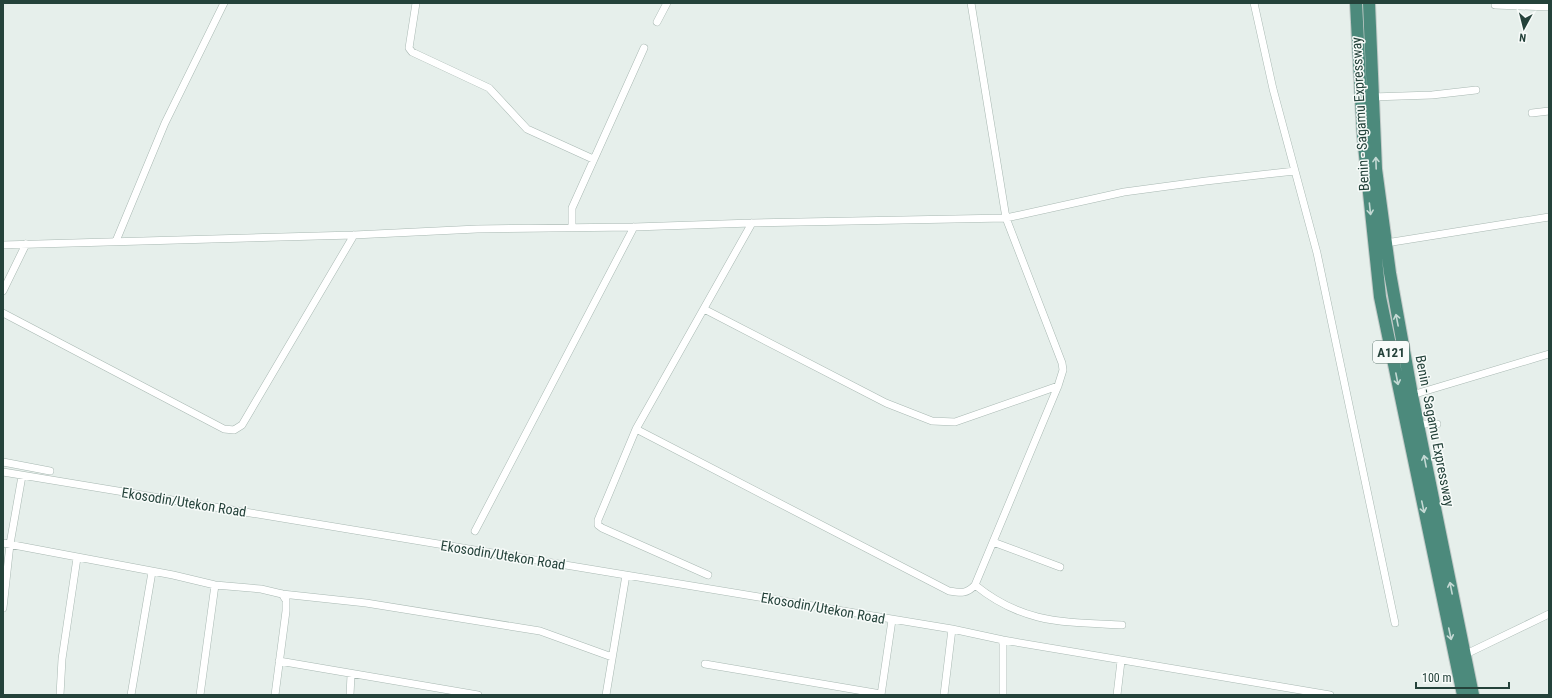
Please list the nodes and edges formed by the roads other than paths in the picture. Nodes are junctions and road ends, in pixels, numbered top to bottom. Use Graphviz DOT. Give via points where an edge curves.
graph roads {
  1 [pos="224,3"];
  2 [pos="416,3"];
  3 [pos="667,3"];
  4 [pos="971,3"];
  5 [pos="1254,3"];
  6 [pos="1356,3"];
  7 [pos="1369,3"];
  8 [pos="1495,5"];
  9 [pos="1549,7"];
  10 [pos="657,22"];
  11 [pos="644,48"];
  12 [pos="1476,90"];
  13 [pos="1372,97"];
  14 [pos="1549,111"];
  15 [pos="1532,113"];
  16 [pos="593,159"];
  17 [pos="1295,171"];
  18 [pos="1549,217"];
  19 [pos="1006,218"];
  20 [pos="752,223"];
  21 [pos="572,227"];
  22 [pos="634,227"];
  23 [pos="354,235"];
  24 [pos="116,241"];
  25 [pos="1386,243"];
  26 [pos="26,244"];
  27 [pos="3,245"];
  28 [pos="1384,274"];
  29 [pos="3,291"];
  30 [pos="704,309"];
  31 [pos="3,313"];
  32 [pos="1549,354"];
  33 [pos="1058,386"];
  34 [pos="1412,395"];
  35 [pos="1418,424"];
  36 [pos="1437,424"];
  37 [pos="636,429"];
  38 [pos="3,462"];
  39 [pos="50,471"];
  40 [pos="3,472"];
  41 [pos="22,476"];
  42 [pos="475,531"];
  43 [pos="993,542"];
  44 [pos="7,544"];
  45 [pos="77,558"];
  46 [pos="1060,567"];
  47 [pos="152,572"];
  48 [pos="626,575"];
  49 [pos="708,575"];
  50 [pos="215,585"];
  51 [pos="975,585"];
  52 [pos="282,594"];
  53 [pos="3,608"];
  54 [pos="1549,614"];
  55 [pos="892,620"];
  56 [pos="1395,623"];
  57 [pos="1122,625"];
  58 [pos="952,629"];
  59 [pos="1003,640"];
  60 [pos="1464,654"];
  61 [pos="612,657"];
  62 [pos="279,661"];
  63 [pos="1121,661"];
  64 [pos="705,664"];
  65 [pos="351,675"];
  66 [pos="881,694"];
  67 [pos="60,695"];
  68 [pos="131,695"];
  69 [pos="200,695"];
  70 [pos="275,695"];
  71 [pos="350,695"];
  72 [pos="478,695"];
  73 [pos="606,695"];
  74 [pos="944,695"];
  75 [pos="1003,695"];
  76 [pos="1117,695"];
  77 [pos="1330,695"];
  78 [pos="1463,695"];
  79 [pos="1473,695"];
  1 -- 24 [label="street" via="165,123"];
  2 -- 16 [label="street" via="409,48 412,52 489,88 527,129"];
  3 -- 10 [label="street"];
  4 -- 19 [label="street"];
  5 -- 17 [label="street" via="1273,90"];
  6 -- 28 [label="highway, A121, one-way" via="1363,136"];
  7 -- 13 [label="highway, Benin - Sagamu Expressway / A121"];
  8 -- 9 [label="street"];
  11 -- 16 [label="street"];
  12 -- 13 [label="street" via="1432,95"];
  25 -- 13 [label="highway, Benin - Sagamu Expressway / A121, one-way" via="1376,169"];
  14 -- 15 [label="street"];
  16 -- 21 [label="street" via="572,208"];
  17 -- 19 [label="street" via="1124,192"];
  17 -- 56 [label="street" via="1317,253"];
  18 -- 25 [label="street"];
  19 -- 20 [label="street"];
  19 -- 33 [label="street" via="1062,362 1063,370"];
  20 -- 22 [label="street"];
  20 -- 30 [label="street"];
  21 -- 22 [label="street"];
  21 -- 23 [label="street"];
  22 -- 42 [label="street"];
  23 -- 24 [label="street"];
  23 -- 31 [label="street" via="242,425 234,430 224,429"];
  24 -- 26 [label="street"];
  25 -- 28 [label="highway, Benin - Sagamu Expressway / A121"];
  26 -- 27 [label="street"];
  26 -- 29 [label="street"];
  34 -- 28 [label="highway, Benin - Sagamu Expressway / A121, one-way"];
  28 -- 78 [label="highway, A121, one-way" via="1380,297"];
  30 -- 33 [label="street" via="886,403 932,422 954,422"];
  30 -- 37 [label="street"];
  32 -- 34 [label="street"];
  33 -- 43 [label="street"];
  34 -- 35 [label="highway, Benin - Sagamu Expressway / A121"];
  35 -- 36 [label="street"];
  60 -- 35 [label="highway, Benin - Sagamu Expressway / A121, one-way"];
  37 -- 49 [label="street" via="598,525"];
  37 -- 51 [label="street" via="950,590 969,592"];
  38 -- 39 [label="street"];
  40 -- 41 [label="street, Ekosodin/Utekon Road"];
  41 -- 44 [label="street"];
  41 -- 48 [label="street, Ekosodin/Utekon Road"];
  43 -- 46 [label="street"];
  43 -- 51 [label="street"];
  44 -- 45 [label="street"];
  44 -- 53 [label="street"];
  45 -- 47 [label="street"];
  45 -- 67 [label="street" via="62,659"];
  47 -- 50 [label="street"];
  47 -- 68 [label="street"];
  48 -- 55 [label="street, Ekosodin/Utekon Road"];
  48 -- 61 [label="street"];
  50 -- 52 [label="street" via="261,589"];
  50 -- 69 [label="street"];
  51 -- 57 [label="street" via="1022,614 1052,620"];
  52 -- 61 [label="street" via="366,604 540,631"];
  52 -- 62 [label="street" via="286,600 286,611"];
  54 -- 60 [label="street"];
  55 -- 58 [label="street, Ekosodin/Utekon Road"];
  55 -- 66 [label="street"];
  58 -- 59 [label="street, Ekosodin/Utekon Road"];
  58 -- 74 [label="street"];
  59 -- 63 [label="street, Ekosodin/Utekon Road"];
  59 -- 75 [label="street"];
  60 -- 79 [label="highway, Benin - Sagamu Expressway / A121"];
  61 -- 73 [label="street"];
  62 -- 65 [label="street"];
  62 -- 70 [label="street"];
  63 -- 76 [label="street"];
  63 -- 77 [label="street, Ekosodin/Utekon Road"];
  64 -- 66 [label="street"];
  65 -- 71 [label="street"];
  65 -- 72 [label="street"];
}
